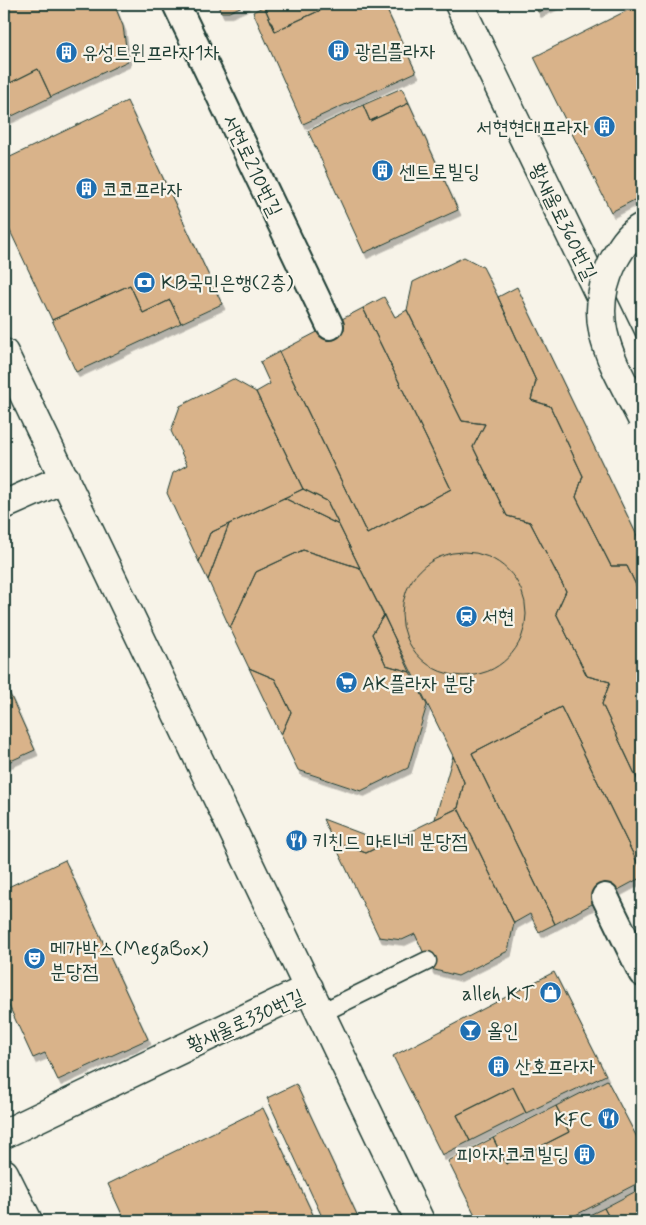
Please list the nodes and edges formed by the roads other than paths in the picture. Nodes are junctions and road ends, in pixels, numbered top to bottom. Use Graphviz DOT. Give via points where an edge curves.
graph roads {
  1 [pos="176,4"];
  2 [pos="459,4"];
  3 [pos="642,227"];
  4 [pos="330,326"];
  5 [pos="4,353"];
  6 [pos="642,384"];
  7 [pos="642,419"];
  8 [pos="65,478"];
  9 [pos="4,505"];
  10 [pos="605,897"];
  11 [pos="427,961"];
  12 [pos="642,973"];
  13 [pos="309,988"];
  14 [pos="321,1013"];
  15 [pos="4,1134"];
  16 [pos="4,1173"];
  17 [pos="28,1221"];
  18 [pos="420,1221"];
  1 -- 4 [label="street, 서현로210번길"];
  2 -- 6 [label="street, 황새울로360번길"];
  3 -- 7 [label="street, bridge" via="618,252 607,274 600,313 607,346"];
  5 -- 8 [label="street"];
  8 -- 9 [label="street"];
  8 -- 13 [label="street"];
  10 -- 12 [label="street"];
  11 -- 14 [label="lane"];
  13 -- 14 [label="street, 황새울로330번길"];
  13 -- 15 [label="street, 황새울로330번길"];
  14 -- 18 [label="street, 황새울로330번길"];
  16 -- 17 [label="street"];
}
